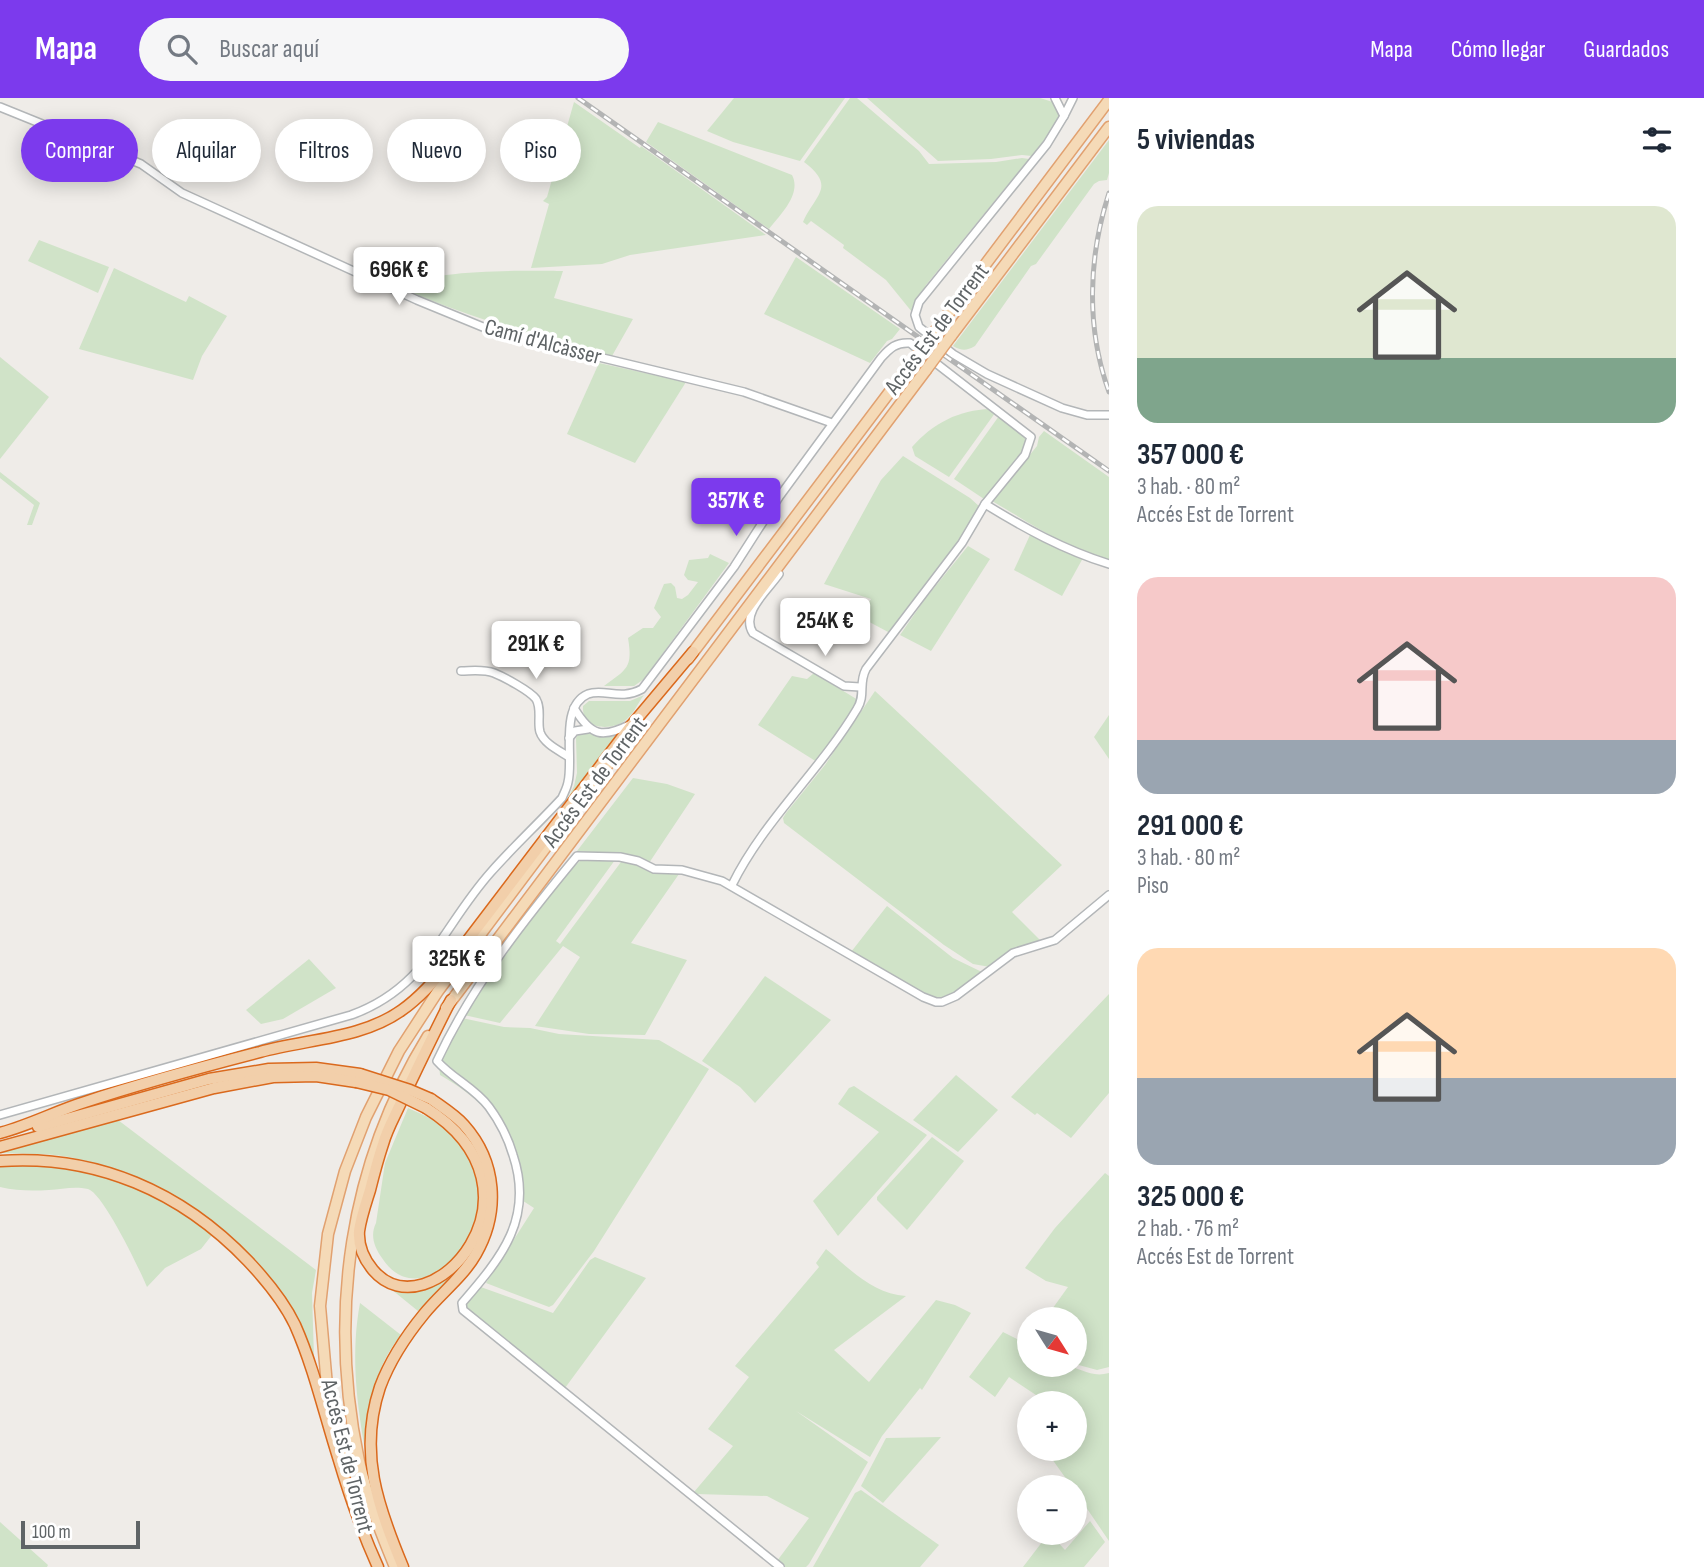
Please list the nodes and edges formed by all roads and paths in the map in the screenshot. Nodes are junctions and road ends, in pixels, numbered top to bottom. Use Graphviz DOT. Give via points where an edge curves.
graph roads {
  1 [pos="1055,98"];
  2 [pos="1073,98"];
  3 [pos="1109,100"];
  4 [pos="0,107"];
  5 [pos="1064,116"];
  6 [pos="1109,127"];
  7 [pos="1109,415"];
  8 [pos="832,423"];
  9 [pos="985,504"];
  10 [pos="799,537"];
  11 [pos="1109,564"];
  12 [pos="693,652"];
  13 [pos="460,671"];
  14 [pos="860,687"];
  15 [pos="574,708"];
  16 [pos="634,722"];
  17 [pos="588,729"];
  18 [pos="569,738"];
  19 [pos="569,757"];
  20 [pos="732,885"];
  21 [pos="1109,894"];
  22 [pos="451,1000"];
  23 [pos="358,1078"];
  24 [pos="428,1103"];
  25 [pos="0,1115"];
  26 [pos="0,1133"];
  27 [pos="0,1138"];
  28 [pos="0,1147"];
  29 [pos="0,1161"];
  30 [pos="371,1550"];
  31 [pos="378,1567"];
  32 [pos="396,1567"];
  33 [pos="403,1567"];
  34 [pos="780,1567"];
  1 -- 5 [label="street"];
  2 -- 5 [label="street"];
  3 -- 12 [label="main road, Accés Est de Torrent, bridge"];
  4 -- 8 [label="street, Camí d'Alcàsser" via="141,163 182,193 495,332 744,393"];
  5 -- 7 [label="street" via="1047,145 919,302 915,315 919,327 987,374 1062,408"];
  6 -- 10 [label="main road, Accés Est de Torrent, bridge"];
  8 -- 9 [label="street" via="890,348 910,343 1031,437 1025,455"];
  8 -- 15 [label="street" via="734,567 642,689 633,694 588,694"];
  9 -- 11 [label="street" via="1031,532"];
  9 -- 14 [label="street" via="962,543 866,669"];
  10 -- 14 [label="street" via="754,606 749,622 754,633 784,653 844,686"];
  10 -- 22 [label="main road, Accés Est de Torrent"];
  12 -- 16 [label="highway"];
  12 -- 30 [label="main road, Accés Est de Torrent" via="438,991 399,1051 345,1171 328,1234 320,1306 328,1397"];
  13 -- 19 [label="street" via="493,673 536,699 540,733"];
  14 -- 20 [label="street" via="856,711 779,813"];
  15 -- 17 [label="street"];
  15 -- 18 [label="street"];
  16 -- 17 [label="street" via="608,733"];
  16 -- 26 [label="highway" via="455,957 402,1011 362,1028 83,1102"];
  17 -- 18 [label="street" via="575,731"];
  18 -- 19 [label="street"];
  19 -- 25 [label="street" via="569,782 562,798 490,873 416,975 380,1003"];
  20 -- 21 [label="street" via="936,1002 956,996 1021,949 1055,940"];
  20 -- 34 [label="street" via="620,857 577,856 495,961 437,1061 489,1107 507,1135 518,1170 521,1205 509,1239 462,1303 463,1310"];
  22 -- 24 [label="highway" via="383,1141 359,1233 365,1260 374,1272 405,1286 426,1283 455,1266 482,1222 484,1182 476,1157"];
  22 -- 32 [label="main road, Accés Est de Torrent" via="414,1060 364,1180 352,1236 344,1314 347,1391 359,1464"];
  23 -- 24 [label="highway, bridge" via="400,1086"];
  23 -- 27 [label="highway" via="304,1068 268,1069 209,1079"];
  23 -- 28 [label="highway" via="273,1077 214,1088"];
  24 -- 33 [label="highway" via="464,1125 483,1153 493,1184 489,1223 476,1254 409,1334 380,1388 370,1466 383,1520"];
  29 -- 30 [label="highway" via="76,1164 125,1178 181,1204 225,1237 262,1277 294,1324"];
  30 -- 31 [label="highway"];
}
